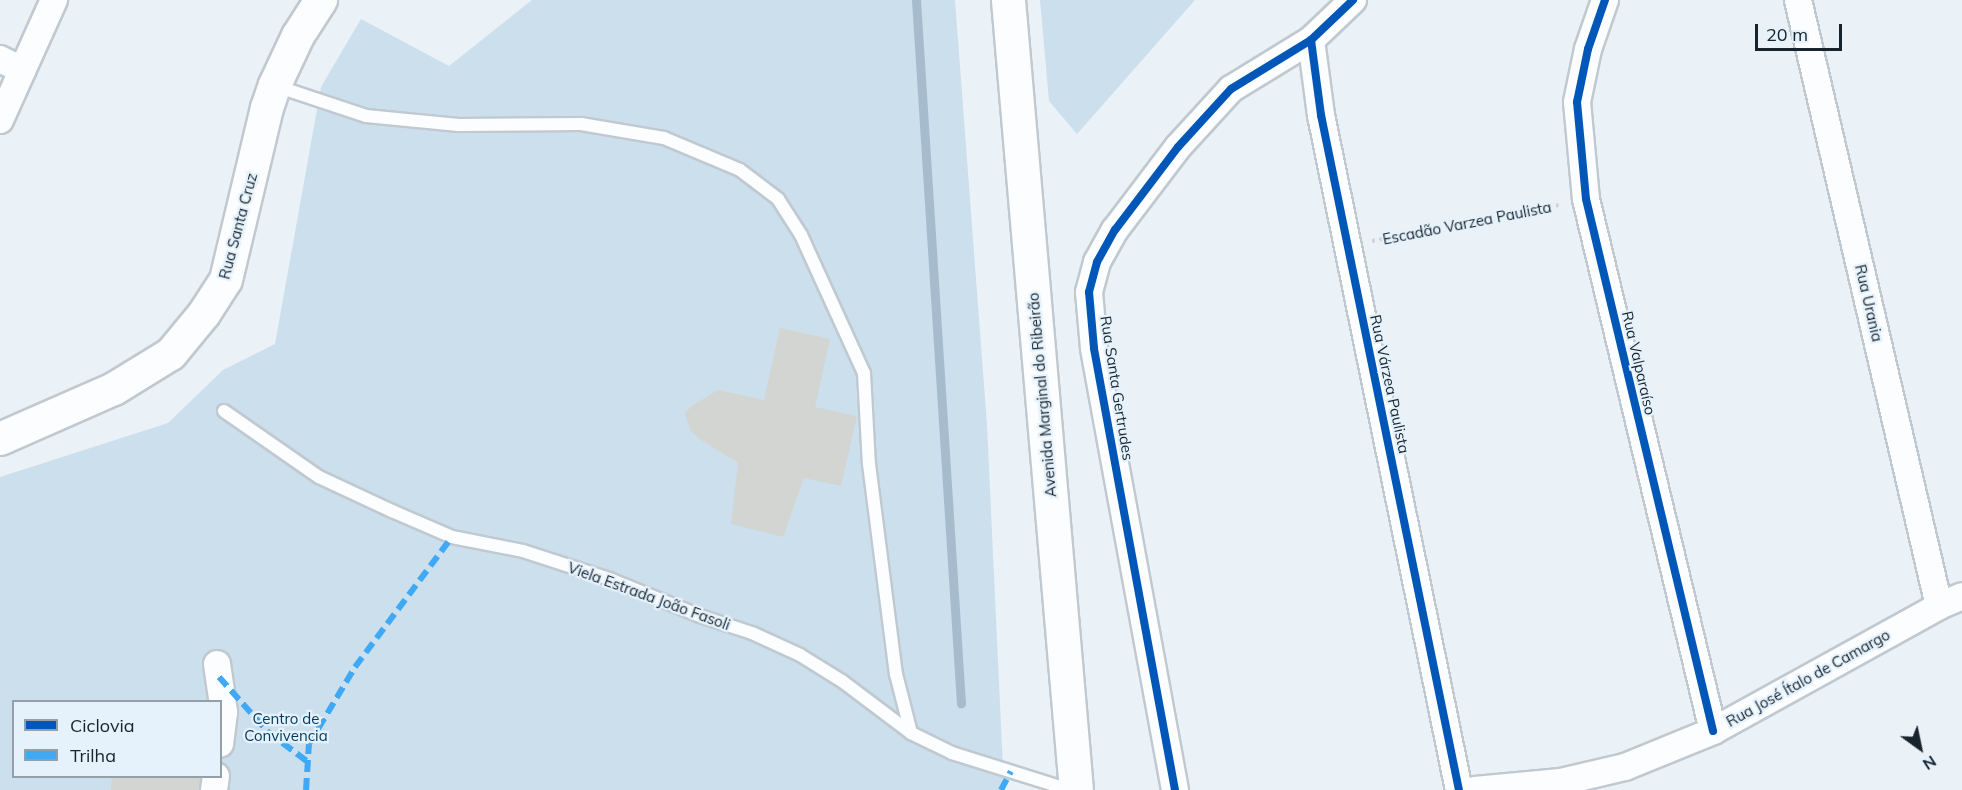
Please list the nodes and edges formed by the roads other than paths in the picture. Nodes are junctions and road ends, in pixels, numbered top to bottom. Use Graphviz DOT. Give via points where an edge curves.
graph roads {
  1 [pos="54,0"];
  2 [pos="321,0"];
  3 [pos="1008,0"];
  4 [pos="1353,0"];
  5 [pos="1605,0"];
  6 [pos="1798,0"];
  7 [pos="1311,40"];
  8 [pos="11,64"];
  9 [pos="271,97"];
  10 [pos="0,120"];
  11 [pos="224,411"];
  12 [pos="0,439"];
  13 [pos="1951,601"];
  14 [pos="217,664"];
  15 [pos="222,728"];
  16 [pos="1713,731"];
  17 [pos="911,733"];
  18 [pos="1070,790"];
  19 [pos="1076,790"];
  20 [pos="1175,790"];
  21 [pos="1459,790"];
  22 [pos="1475,790"];
  1 -- 8 [label="street"];
  2 -- 9 [label="street, Rua Santa Cruz" via="298,36"];
  3 -- 19 [label="main road, Avenida Marginal do Ribeirão"];
  4 -- 7 [label="street"];
  5 -- 16 [label="street, Rua Valparaíso" via="1588,49 1577,102 1587,199"];
  6 -- 13 [label="street, Rua Urania"];
  7 -- 20 [label="street, Rua Santa Gertrudes" via="1231,89 1178,147 1115,230 1097,262 1089,292 1094,348"];
  7 -- 21 [label="street, Rua Várzea Paulista" via="1321,116"];
  8 -- 10 [label="street"];
  9 -- 12 [label="street, Rua Santa Cruz" via="226,280 204,314 171,354 114,389"];
  9 -- 17 [label="lane" via="366,116 459,125 581,124 664,138 740,170 778,199 801,235 864,373 869,464 896,674"];
  11 -- 17 [label="lane, Viela Estrada João Fasoli" via="319,477 453,537 545,558 612,580 800,655"];
  13 -- 16 [label="street, Rua José Ítalo de Camargo"];
  14 -- 15 [label="street" via="224,712"];
  16 -- 22 [label="street, Rua José Ítalo de Camargo" via="1614,769 1562,782"];
  17 -- 18 [label="lane, Viela Estrada João Fasoli" via="952,753"];
}
